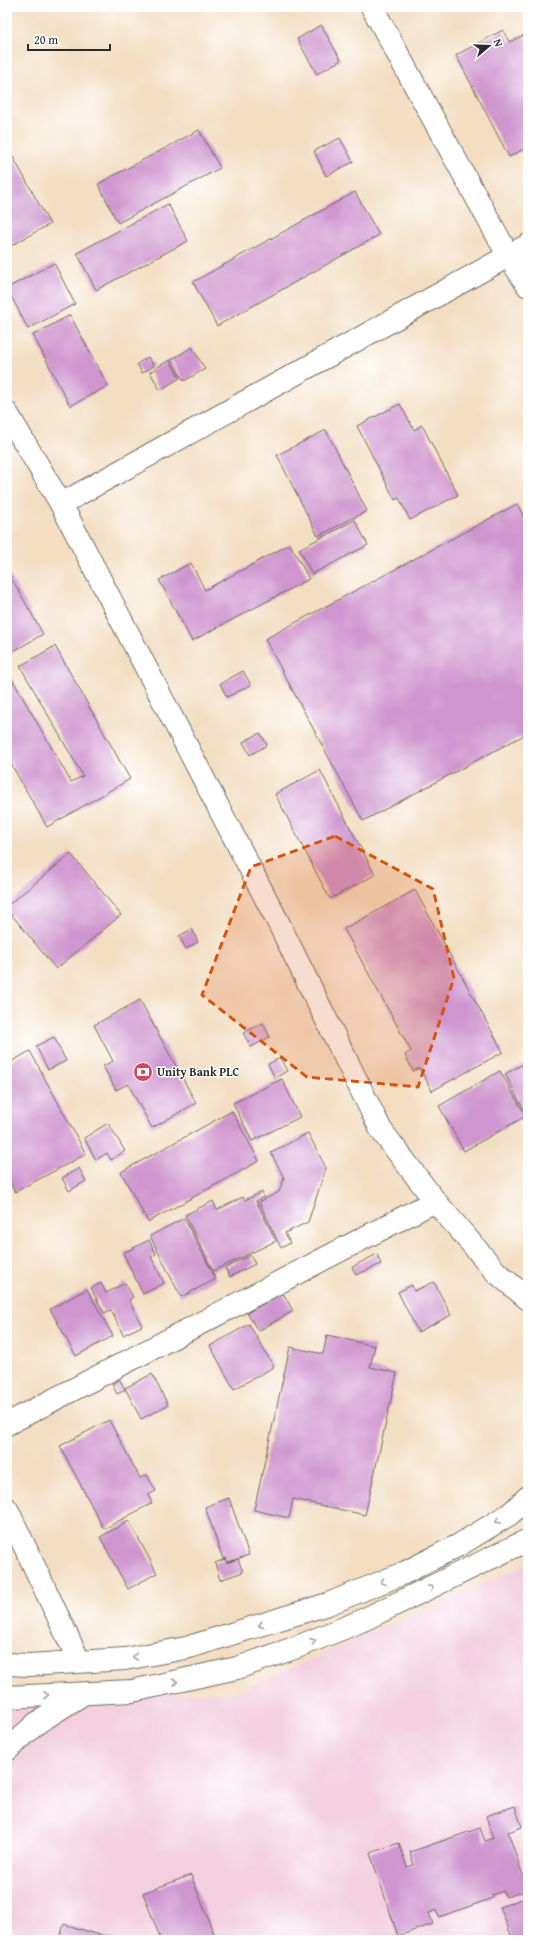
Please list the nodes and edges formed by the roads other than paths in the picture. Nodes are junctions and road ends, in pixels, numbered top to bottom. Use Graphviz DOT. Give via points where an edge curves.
graph roads {
  1 [pos="372,7"];
  2 [pos="528,245"];
  3 [pos="508,257"];
  4 [pos="528,286"];
  5 [pos="8,419"];
  6 [pos="61,504"];
  7 [pos="434,1201"];
  8 [pos="528,1299"];
  9 [pos="7,1424"];
  10 [pos="528,1497"];
  11 [pos="7,1509"];
  12 [pos="528,1540"];
  13 [pos="79,1661"];
  14 [pos="7,1664"];
  15 [pos="86,1693"];
  16 [pos="7,1696"];
  17 [pos="7,1750"];
  1 -- 3 [label="main road"];
  2 -- 3 [label="main road"];
  3 -- 4 [label="main road"];
  3 -- 6 [label="main road"];
  5 -- 6 [label="main road"];
  6 -- 7 [label="main road" via="278,922 382,1130"];
  7 -- 8 [label="main road" via="496,1272"];
  7 -- 9 [label="main road"];
  10 -- 13 [label="main road, one-way" via="510,1514 459,1545 404,1573 328,1604 186,1648 126,1659"];
  11 -- 13 [label="main road"];
  15 -- 12 [label="main road, one-way" via="132,1690 244,1665 297,1647 361,1621"];
  13 -- 14 [label="main road"];
  16 -- 15 [label="main road, one-way"];
  15 -- 17 [label="main road" via="37,1723"];
}
